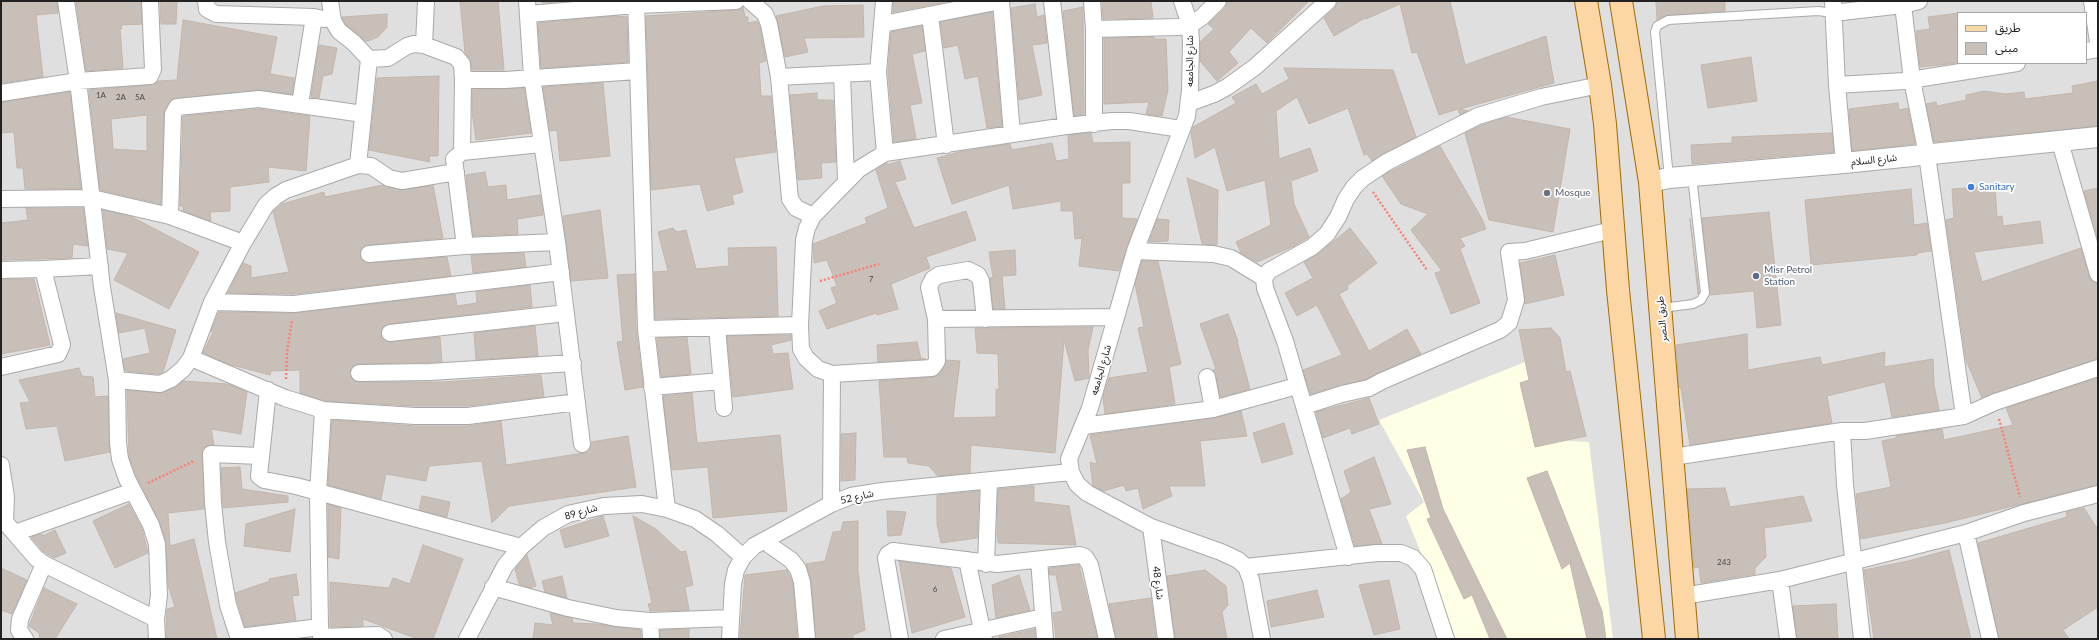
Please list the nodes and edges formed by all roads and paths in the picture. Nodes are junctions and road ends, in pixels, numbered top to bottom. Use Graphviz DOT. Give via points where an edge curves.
graph roads {
  1 [pos="66,1"];
  2 [pos="150,1"];
  3 [pos="206,1"];
  4 [pos="330,1"];
  5 [pos="426,1"];
  6 [pos="736,1"];
  7 [pos="750,1"];
  8 [pos="884,1"];
  9 [pos="1001,1"];
  10 [pos="1052,1"];
  11 [pos="1092,1"];
  12 [pos="1182,1"];
  13 [pos="1218,1"];
  14 [pos="1328,1"];
  15 [pos="1586,1"];
  16 [pos="1621,1"];
  17 [pos="1919,1"];
  18 [pos="2092,1"];
  19 [pos="636,3"];
  20 [pos="1903,5"];
  21 [pos="527,7"];
  22 [pos="1833,7"];
  23 [pos="930,15"];
  24 [pos="314,18"];
  25 [pos="333,21"];
  26 [pos="884,24"];
  27 [pos="1190,25"];
  28 [pos="1094,29"];
  29 [pos="2098,42"];
  30 [pos="424,45"];
  31 [pos="2098,49"];
  32 [pos="2087,51"];
  33 [pos="369,59"];
  34 [pos="2011,64"];
  35 [pos="637,72"];
  36 [pos="878,72"];
  37 [pos="842,74"];
  38 [pos="532,77"];
  39 [pos="779,77"];
  40 [pos="463,80"];
  41 [pos="1912,80"];
  42 [pos="78,81"];
  43 [pos="1600,85"];
  44 [pos="1836,85"];
  45 [pos="1,93"];
  46 [pos="1189,103"];
  47 [pos="300,104"];
  48 [pos="363,114"];
  49 [pos="1094,124"];
  50 [pos="1066,126"];
  51 [pos="1181,129"];
  52 [pos="1012,134"];
  53 [pos="2098,137"];
  54 [pos="2060,142"];
  55 [pos="541,144"];
  56 [pos="946,145"];
  57 [pos="462,152"];
  58 [pos="885,153"];
  59 [pos="1927,155"];
  60 [pos="1844,163"];
  61 [pos="358,166"];
  62 [pos="456,172"];
  63 [pos="1692,176"];
  64 [pos="1363,178"];
  65 [pos="846,180"];
  66 [pos="1660,180"];
  67 [pos="1,196"];
  68 [pos="92,198"];
  69 [pos="170,216"];
  70 [pos="813,216"];
  71 [pos="1612,230"];
  72 [pos="557,242"];
  73 [pos="243,243"];
  74 [pos="465,246"];
  75 [pos="1136,251"];
  76 [pos="369,254"];
  77 [pos="879,264"];
  78 [pos="100,266"];
  79 [pos="43,269"];
  80 [pos="1,270"];
  81 [pos="1427,270"];
  82 [pos="561,272"];
  83 [pos="2098,274"];
  84 [pos="1264,278"];
  85 [pos="802,286"];
  86 [pos="212,302"];
  87 [pos="294,304"];
  88 [pos="1661,308"];
  89 [pos="566,313"];
  90 [pos="1116,317"];
  91 [pos="936,319"];
  92 [pos="985,319"];
  93 [pos="800,325"];
  94 [pos="717,327"];
  95 [pos="646,330"];
  96 [pos="390,333"];
  97 [pos="191,358"];
  98 [pos="573,363"];
  99 [pos="1,367"];
  100 [pos="2098,368"];
  101 [pos="359,373"];
  102 [pos="832,374"];
  103 [pos="1207,377"];
  104 [pos="117,380"];
  105 [pos="721,381"];
  106 [pos="1298,386"];
  107 [pos="652,387"];
  108 [pos="268,390"];
  109 [pos="285,398"];
  110 [pos="577,402"];
  111 [pos="1995,402"];
  112 [pos="1305,406"];
  113 [pos="724,408"];
  114 [pos="1212,409"];
  115 [pos="323,410"];
  116 [pos="1964,416"];
  117 [pos="1083,426"];
  118 [pos="1842,431"];
  119 [pos="582,444"];
  120 [pos="211,454"];
  121 [pos="260,456"];
  122 [pos="1673,457"];
  123 [pos="1,465"];
  124 [pos="1071,472"];
  125 [pos="989,481"];
  126 [pos="133,491"];
  127 [pos="318,493"];
  128 [pos="2098,494"];
  129 [pos="831,504"];
  130 [pos="667,509"];
  131 [pos="2024,513"];
  132 [pos="7,525"];
  133 [pos="1151,527"];
  134 [pos="1966,533"];
  135 [pos="767,539"];
  136 [pos="521,547"];
  137 [pos="743,557"];
  138 [pos="1348,557"];
  139 [pos="967,560"];
  140 [pos="1039,560"];
  141 [pos="1853,561"];
  142 [pos="44,564"];
  143 [pos="986,564"];
  144 [pos="1246,567"];
  145 [pos="1780,580"];
  146 [pos="493,587"];
  147 [pos="1683,596"];
  148 [pos="1043,617"];
  149 [pos="731,618"];
  150 [pos="156,619"];
  151 [pos="650,621"];
  152 [pos="321,634"];
  153 [pos="983,634"];
  154 [pos="239,638"];
  155 [pos="25,639"];
  156 [pos="157,639"];
  157 [pos="384,639"];
  158 [pos="467,639"];
  159 [pos="651,639"];
  160 [pos="730,639"];
  161 [pos="807,639"];
  162 [pos="900,639"];
  163 [pos="944,639"];
  164 [pos="1045,639"];
  165 [pos="1107,639"];
  166 [pos="1166,639"];
  167 [pos="1262,639"];
  168 [pos="1446,639"];
  169 [pos="1654,639"];
  170 [pos="1687,639"];
  171 [pos="1788,639"];
  172 [pos="1862,639"];
  173 [pos="1990,639"];
  1 -- 42 [label="street"];
  2 -- 42 [label="street" via="152,73 146,77"];
  3 -- 24 [label="street" via="207,9 216,14"];
  4 -- 25 [label="street"];
  5 -- 30 [label="street"];
  6 -- 19 [label="street"];
  7 -- 39 [label="street" via="765,14 769,24"];
  8 -- 26 [label="street"];
  9 -- 23 [label="street"];
  9 -- 52 [label="street"];
  10 -- 50 [label="street"];
  11 -- 28 [label="street"];
  12 -- 27 [label="street, شارع الجامعه"];
  13 -- 27 [label="street"];
  14 -- 46 [label="street" via="1255,67 1227,87"];
  15 -- 43 [label="main road"];
  16 -- 66 [label="main road, طريق النصر"];
  17 -- 20 [label="street"];
  18 -- 29 [label="street"];
  19 -- 21 [label="street"];
  19 -- 35 [label="street"];
  20 -- 22 [label="street"];
  20 -- 41 [label="street"];
  21 -- 38 [label="street"];
  22 -- 44 [label="street"];
  22 -- 66 [label="lane" via="1818,11 1668,20 1658,26 1654,32"];
  23 -- 26 [label="street"];
  23 -- 56 [label="street"];
  24 -- 25 [label="street"];
  24 -- 47 [label="street"];
  25 -- 33 [label="street" via="339,31"];
  26 -- 36 [label="street"];
  27 -- 28 [label="street"];
  27 -- 46 [label="street, شارع الجامعه"];
  28 -- 49 [label="street"];
  30 -- 33 [label="street" via="411,45 384,60"];
  30 -- 40 [label="street" via="459,59 462,64"];
  31 -- 32 [label="street"];
  33 -- 48 [label="street"];
  34 -- 41 [label="street"];
  35 -- 38 [label="street"];
  35 -- 95 [label="street"];
  36 -- 37 [label="street"];
  36 -- 58 [label="street"];
  37 -- 39 [label="street"];
  37 -- 65 [label="street"];
  38 -- 40 [label="street"];
  38 -- 55 [label="street"];
  39 -- 70 [label="street" via="790,199 796,208"];
  40 -- 57 [label="street"];
  41 -- 44 [label="street"];
  41 -- 59 [label="street"];
  42 -- 45 [label="street"];
  42 -- 68 [label="street"];
  43 -- 64 [label="street" via="1541,97 1478,116 1406,152"];
  43 -- 71 [label="main road"];
  44 -- 60 [label="street"];
  46 -- 51 [label="street, شارع الجامعه"];
  47 -- 48 [label="street"];
  47 -- 69 [label="street" via="259,99 180,106 175,109"];
  48 -- 61 [label="street"];
  49 -- 50 [label="street"];
  49 -- 51 [label="street" via="1129,121"];
  50 -- 52 [label="street"];
  51 -- 75 [label="street, شارع الجامعه"];
  52 -- 56 [label="street"];
  53 -- 54 [label="street, شارع السلام"];
  54 -- 59 [label="street, شارع السلام"];
  54 -- 83 [label="street"];
  55 -- 57 [label="street"];
  55 -- 72 [label="street"];
  56 -- 58 [label="street"];
  57 -- 62 [label="street" via="454,159"];
  58 -- 65 [label="street" via="871,160"];
  59 -- 60 [label="street, شارع السلام"];
  59 -- 116 [label="street"];
  60 -- 63 [label="street, شارع السلام"];
  61 -- 62 [label="street" via="371,166 389,178 402,181"];
  61 -- 73 [label="street" via="286,190 276,196 266,206"];
  62 -- 74 [label="street"];
  63 -- 66 [label="street, شارع السلام"];
  63 -- 88 [label="lane" via="1705,293 1701,300 1694,304"];
  64 -- 81 [label="path"];
  64 -- 84 [label="street" via="1346,199 1327,234 1312,247 1269,271"];
  65 -- 70 [label="street"];
  66 -- 88 [label="main road, طريق النصر"];
  67 -- 68 [label="street"];
  68 -- 69 [label="street"];
  68 -- 78 [label="street"];
  69 -- 73 [label="street"];
  70 -- 85 [label="street" via="804,240"];
  71 -- 112 [label="street" via="1525,251 1509,252 1516,300 1509,323 1500,330 1369,388"];
  71 -- 169 [label="main road"];
  72 -- 74 [label="street"];
  72 -- 82 [label="street"];
  73 -- 86 [label="street"];
  74 -- 76 [label="street"];
  75 -- 84 [label="street" via="1213,254 1231,258"];
  75 -- 90 [label="street, شارع الجامعه"];
  77 -- 85 [label="path"];
  78 -- 79 [label="street"];
  78 -- 104 [label="street"];
  79 -- 80 [label="street"];
  79 -- 99 [label="street" via="62,345 60,351 58,354"];
  82 -- 87 [label="street"];
  82 -- 89 [label="street"];
  84 -- 106 [label="street" via="1265,288 1285,341"];
  85 -- 93 [label="street"];
  86 -- 87 [label="street"];
  86 -- 97 [label="street"];
  87 -- 109 [label="path" via="287,352"];
  88 -- 122 [label="main road, طريق النصر"];
  89 -- 96 [label="street"];
  89 -- 98 [label="street"];
  90 -- 92 [label="street"];
  90 -- 117 [label="street, شارع الجامعه"];
  91 -- 92 [label="street"];
  91 -- 92 [label="street" via="930,282 939,275 968,270 978,275 980,280"];
  91 -- 102 [label="street" via="937,361 932,368"];
  93 -- 94 [label="street"];
  93 -- 102 [label="street" via="801,349 806,358 818,369"];
  94 -- 95 [label="street"];
  94 -- 105 [label="street"];
  95 -- 107 [label="street"];
  97 -- 104 [label="street" via="172,379 160,384"];
  97 -- 108 [label="street"];
  98 -- 101 [label="street" via="430,372"];
  98 -- 110 [label="street"];
  100 -- 111 [label="street"];
  102 -- 129 [label="street"];
  103 -- 114 [label="street"];
  104 -- 126 [label="street" via="120,459"];
  105 -- 107 [label="street"];
  105 -- 113 [label="street"];
  106 -- 112 [label="street"];
  106 -- 114 [label="street"];
  107 -- 130 [label="street"];
  108 -- 109 [label="street"];
  108 -- 121 [label="street"];
  109 -- 115 [label="street"];
  110 -- 115 [label="street" via="468,416 415,416"];
  110 -- 119 [label="street"];
  111 -- 116 [label="street"];
  111 -- 131 [label="path"];
  112 -- 138 [label="street"];
  114 -- 117 [label="street"];
  115 -- 127 [label="street"];
  116 -- 118 [label="street" via="1865,431"];
  117 -- 124 [label="street, شارع الجامعه" via="1069,459"];
  118 -- 122 [label="street"];
  118 -- 141 [label="street"];
  120 -- 121 [label="street"];
  120 -- 126 [label="path" via="166,473"];
  120 -- 154 [label="street" via="218,542 228,605"];
  121 -- 127 [label="street" via="259,476 264,480"];
  122 -- 147 [label="main road, طريق النصر"];
  123 -- 132 [label="street"];
  124 -- 125 [label="street, شارع 52"];
  124 -- 133 [label="street" via="1077,484 1087,493"];
  125 -- 129 [label="street, شارع 52" via="882,491 851,496"];
  125 -- 143 [label="street"];
  126 -- 132 [label="street"];
  126 -- 150 [label="street" via="151,525 157,544 159,595"];
  127 -- 136 [label="street"];
  127 -- 152 [label="street"];
  128 -- 131 [label="street"];
  129 -- 135 [label="street, شارع 52"];
  130 -- 136 [label="street, شارع 89" via="642,504 604,506 568,514 543,528"];
  130 -- 137 [label="street, شارع 89" via="695,519 718,534"];
  131 -- 134 [label="street"];
  132 -- 142 [label="street"];
  133 -- 144 [label="street" via="1221,552"];
  133 -- 166 [label="street, شارع 48"];
  134 -- 141 [label="street"];
  134 -- 173 [label="street"];
  135 -- 137 [label="street, شارع 52" via="754,546"];
  135 -- 161 [label="street" via="771,546 791,560 798,569 802,582"];
  136 -- 146 [label="street, شارع 89" via="505,566"];
  137 -- 149 [label="street, شارع 52" via="736,570 733,584"];
  138 -- 144 [label="street"];
  138 -- 168 [label="street" via="1377,552 1401,553 1414,558 1423,569"];
  139 -- 143 [label="street"];
  139 -- 153 [label="street"];
  139 -- 162 [label="street" via="893,551 888,554 886,558"];
  140 -- 143 [label="street"];
  140 -- 148 [label="street"];
  140 -- 165 [label="street" via="1080,555 1088,560"];
  141 -- 145 [label="street"];
  141 -- 172 [label="street"];
  142 -- 150 [label="street"];
  142 -- 155 [label="street" via="20,619 19,630"];
  144 -- 167 [label="street" via="1251,580"];
  145 -- 147 [label="street"];
  145 -- 171 [label="street"];
  146 -- 151 [label="street" via="588,613"];
  146 -- 158 [label="street, شارع 89"];
  147 -- 170 [label="main road, طريق النصر"];
  148 -- 153 [label="street"];
  148 -- 164 [label="street"];
  149 -- 151 [label="street"];
  149 -- 160 [label="street, شارع 52"];
  150 -- 156 [label="street"];
  151 -- 159 [label="street"];
  152 -- 154 [label="street"];
  152 -- 157 [label="street" via="378,635"];
  153 -- 163 [label="street"];
}
